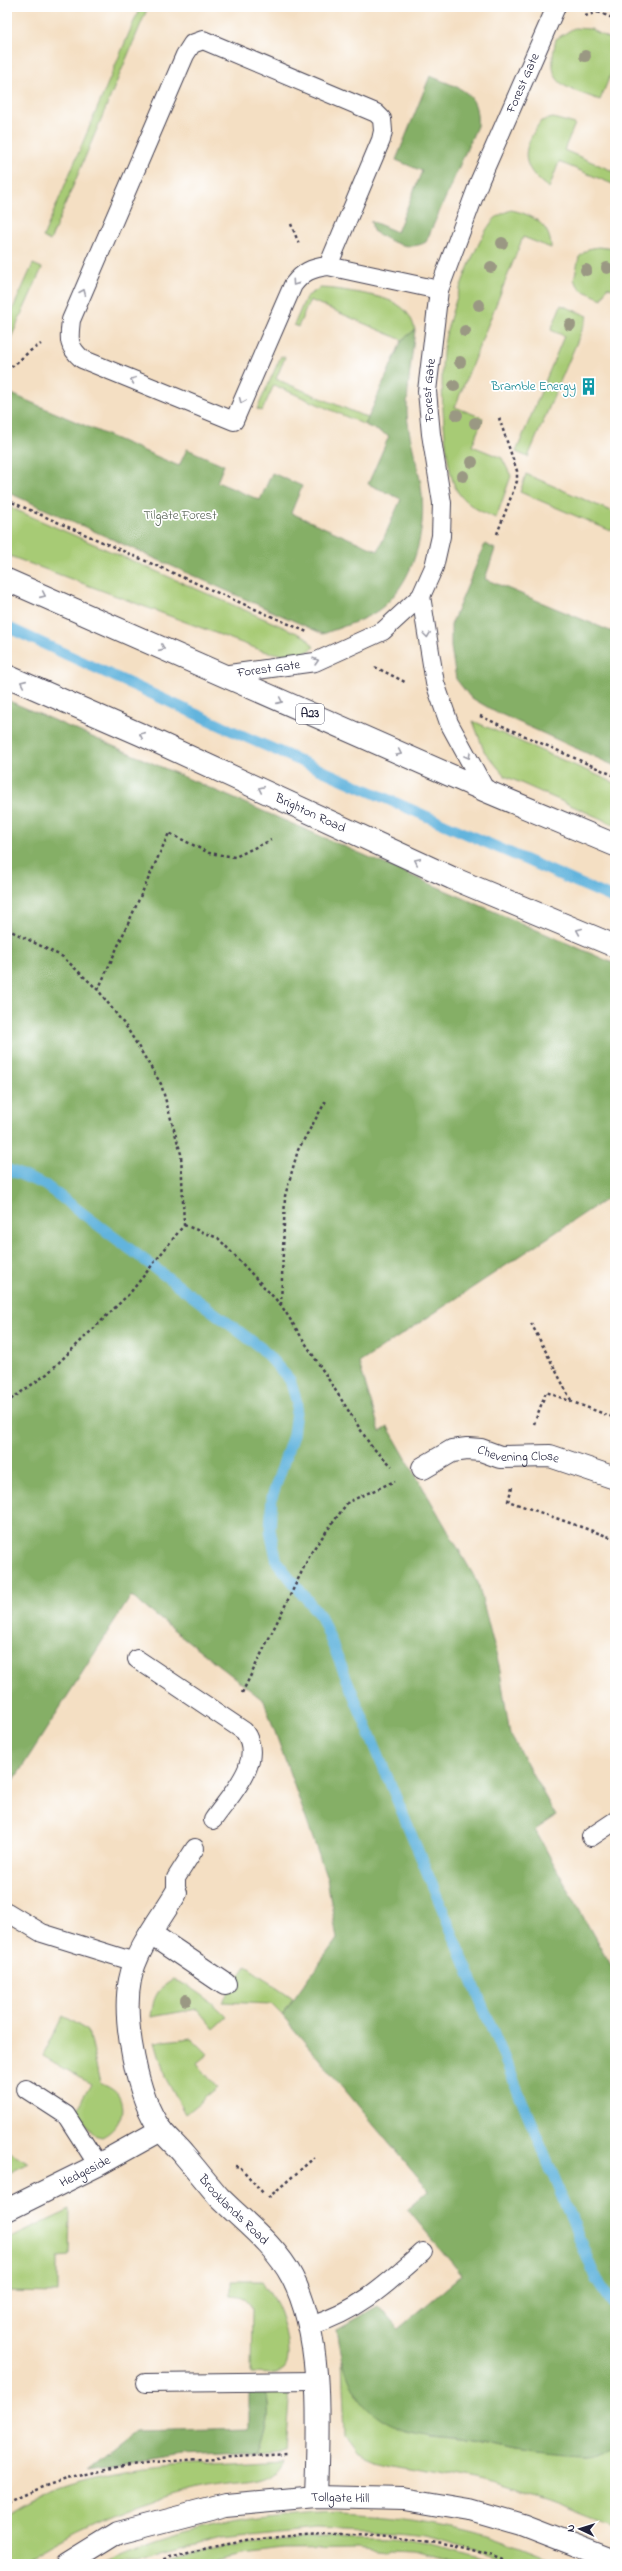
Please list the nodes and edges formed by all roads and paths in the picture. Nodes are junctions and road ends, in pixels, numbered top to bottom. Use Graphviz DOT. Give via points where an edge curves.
graph roads {
  1 [pos="556,7"];
  2 [pos="598,12"];
  3 [pos="615,19"];
  4 [pos="328,266"];
  5 [pos="439,290"];
  6 [pos="69,338"];
  7 [pos="7,371"];
  8 [pos="500,418"];
  9 [pos="497,534"];
  10 [pos="7,580"];
  11 [pos="421,596"];
  12 [pos="222,675"];
  13 [pos="7,676"];
  14 [pos="486,791"];
  15 [pos="271,840"];
  16 [pos="615,845"];
  17 [pos="7,930"];
  18 [pos="615,946"];
  19 [pos="98,990"];
  20 [pos="327,1099"];
  21 [pos="184,1225"];
  22 [pos="281,1305"];
  23 [pos="531,1323"];
  24 [pos="7,1402"];
  25 [pos="573,1402"];
  26 [pos="416,1472"];
  27 [pos="615,1478"];
  28 [pos="137,1658"];
  29 [pos="229,1721"];
  30 [pos="213,1820"];
  31 [pos="615,1821"];
  32 [pos="591,1837"];
  33 [pos="195,1848"];
  34 [pos="176,1893"];
  35 [pos="7,1912"];
  36 [pos="151,1934"];
  37 [pos="136,1962"];
  38 [pos="225,1984"];
  39 [pos="26,2089"];
  40 [pos="161,2130"];
  41 [pos="315,2157"];
  42 [pos="98,2165"];
  43 [pos="268,2198"];
  44 [pos="7,2210"];
  45 [pos="423,2252"];
  46 [pos="310,2326"];
  47 [pos="315,2381"];
  48 [pos="145,2383"];
  49 [pos="317,2452"];
  50 [pos="316,2497"];
  51 [pos="7,2503"];
  52 [pos="615,2561"];
  53 [pos="68,2564"];
  54 [pos="152,2564"];
  55 [pos="513,2564"];
  1 -- 5 [label="lane, Forest Gate" via="480,180"];
  2 -- 3 [label="path"];
  4 -- 5 [label="lane"];
  4 -- 6 [label="lane, one-way" via="314,267 302,273 293,285 234,421 82,359 72,351"];
  6 -- 4 [label="lane, one-way" via="71,320 185,55 192,44 203,40 376,113 382,119 381,140"];
  5 -- 11 [label="lane, Forest Gate" via="427,391 442,502 440,536 434,567"];
  6 -- 7 [label="path" via="48,340 30,351"];
  8 -- 9 [label="path" via="517,471 517,481"];
  10 -- 12 [label="street, A23, one-way"];
  12 -- 11 [label="lane, Forest Gate, one-way" via="315,662 383,631"];
  11 -- 14 [label="lane, one-way" via="435,683 449,722"];
  12 -- 14 [label="street, A23, one-way"];
  18 -- 13 [label="street, Brighton Road, one-way" via="452,878 142,735"];
  14 -- 16 [label="street, A23"];
  15 -- 19 [label="path" via="235,857 209,853 169,834"];
  17 -- 19 [label="path" via="63,957"];
  19 -- 21 [label="path" via="127,1028 161,1084 181,1154"];
  20 -- 22 [label="path" via="298,1150 285,1196"];
  21 -- 22 [label="path" via="218,1238"];
  21 -- 24 [label="path" via="130,1293 47,1374"];
  22 -- 26 [label="path" via="371,1446 389,1465"];
  23 -- 25 [label="path"];
  26 -- 27 [label="street, Chevening Close" via="452,1452 467,1449 500,1457 550,1456"];
  26 -- 29 [label="path" via="348,1502 312,1551"];
  28 -- 29 [label="lane"];
  29 -- 30 [label="lane" via="244,1731 250,1740 252,1751 245,1773"];
  31 -- 32 [label="lane"];
  33 -- 34 [label="lane" via="176,1878"];
  34 -- 36 [label="street, Brooklands Road"];
  35 -- 37 [label="lane" via="42,1933"];
  36 -- 37 [label="street, Brooklands Road"];
  36 -- 38 [label="street"];
  37 -- 40 [label="street, Brooklands Road" via="130,1979 127,2002 131,2034 137,2069 148,2106"];
  39 -- 42 [label="lane" via="66,2115"];
  40 -- 42 [label="street, Hedgeside"];
  40 -- 46 [label="street, Brooklands Road" via="209,2186 280,2259 295,2283"];
  41 -- 43 [label="path"];
  42 -- 44 [label="street, Hedgeside"];
  45 -- 46 [label="lane" via="373,2296 333,2319"];
  46 -- 47 [label="street, Brooklands Road" via="314,2343"];
  47 -- 48 [label="lane"];
  47 -- 49 [label="street, Brooklands Road"];
  49 -- 50 [label="street, Brooklands Road"];
  49 -- 51 [label="path" via="164,2462 84,2474"];
  50 -- 52 [label="street, Tollgate Hill" via="404,2499 470,2510 522,2525"];
  50 -- 53 [label="street, Tollgate Hill" via="226,2505 118,2533"];
  54 -- 55 [label="path" via="222,2544 262,2538 318,2535 391,2536 426,2540"];
}
